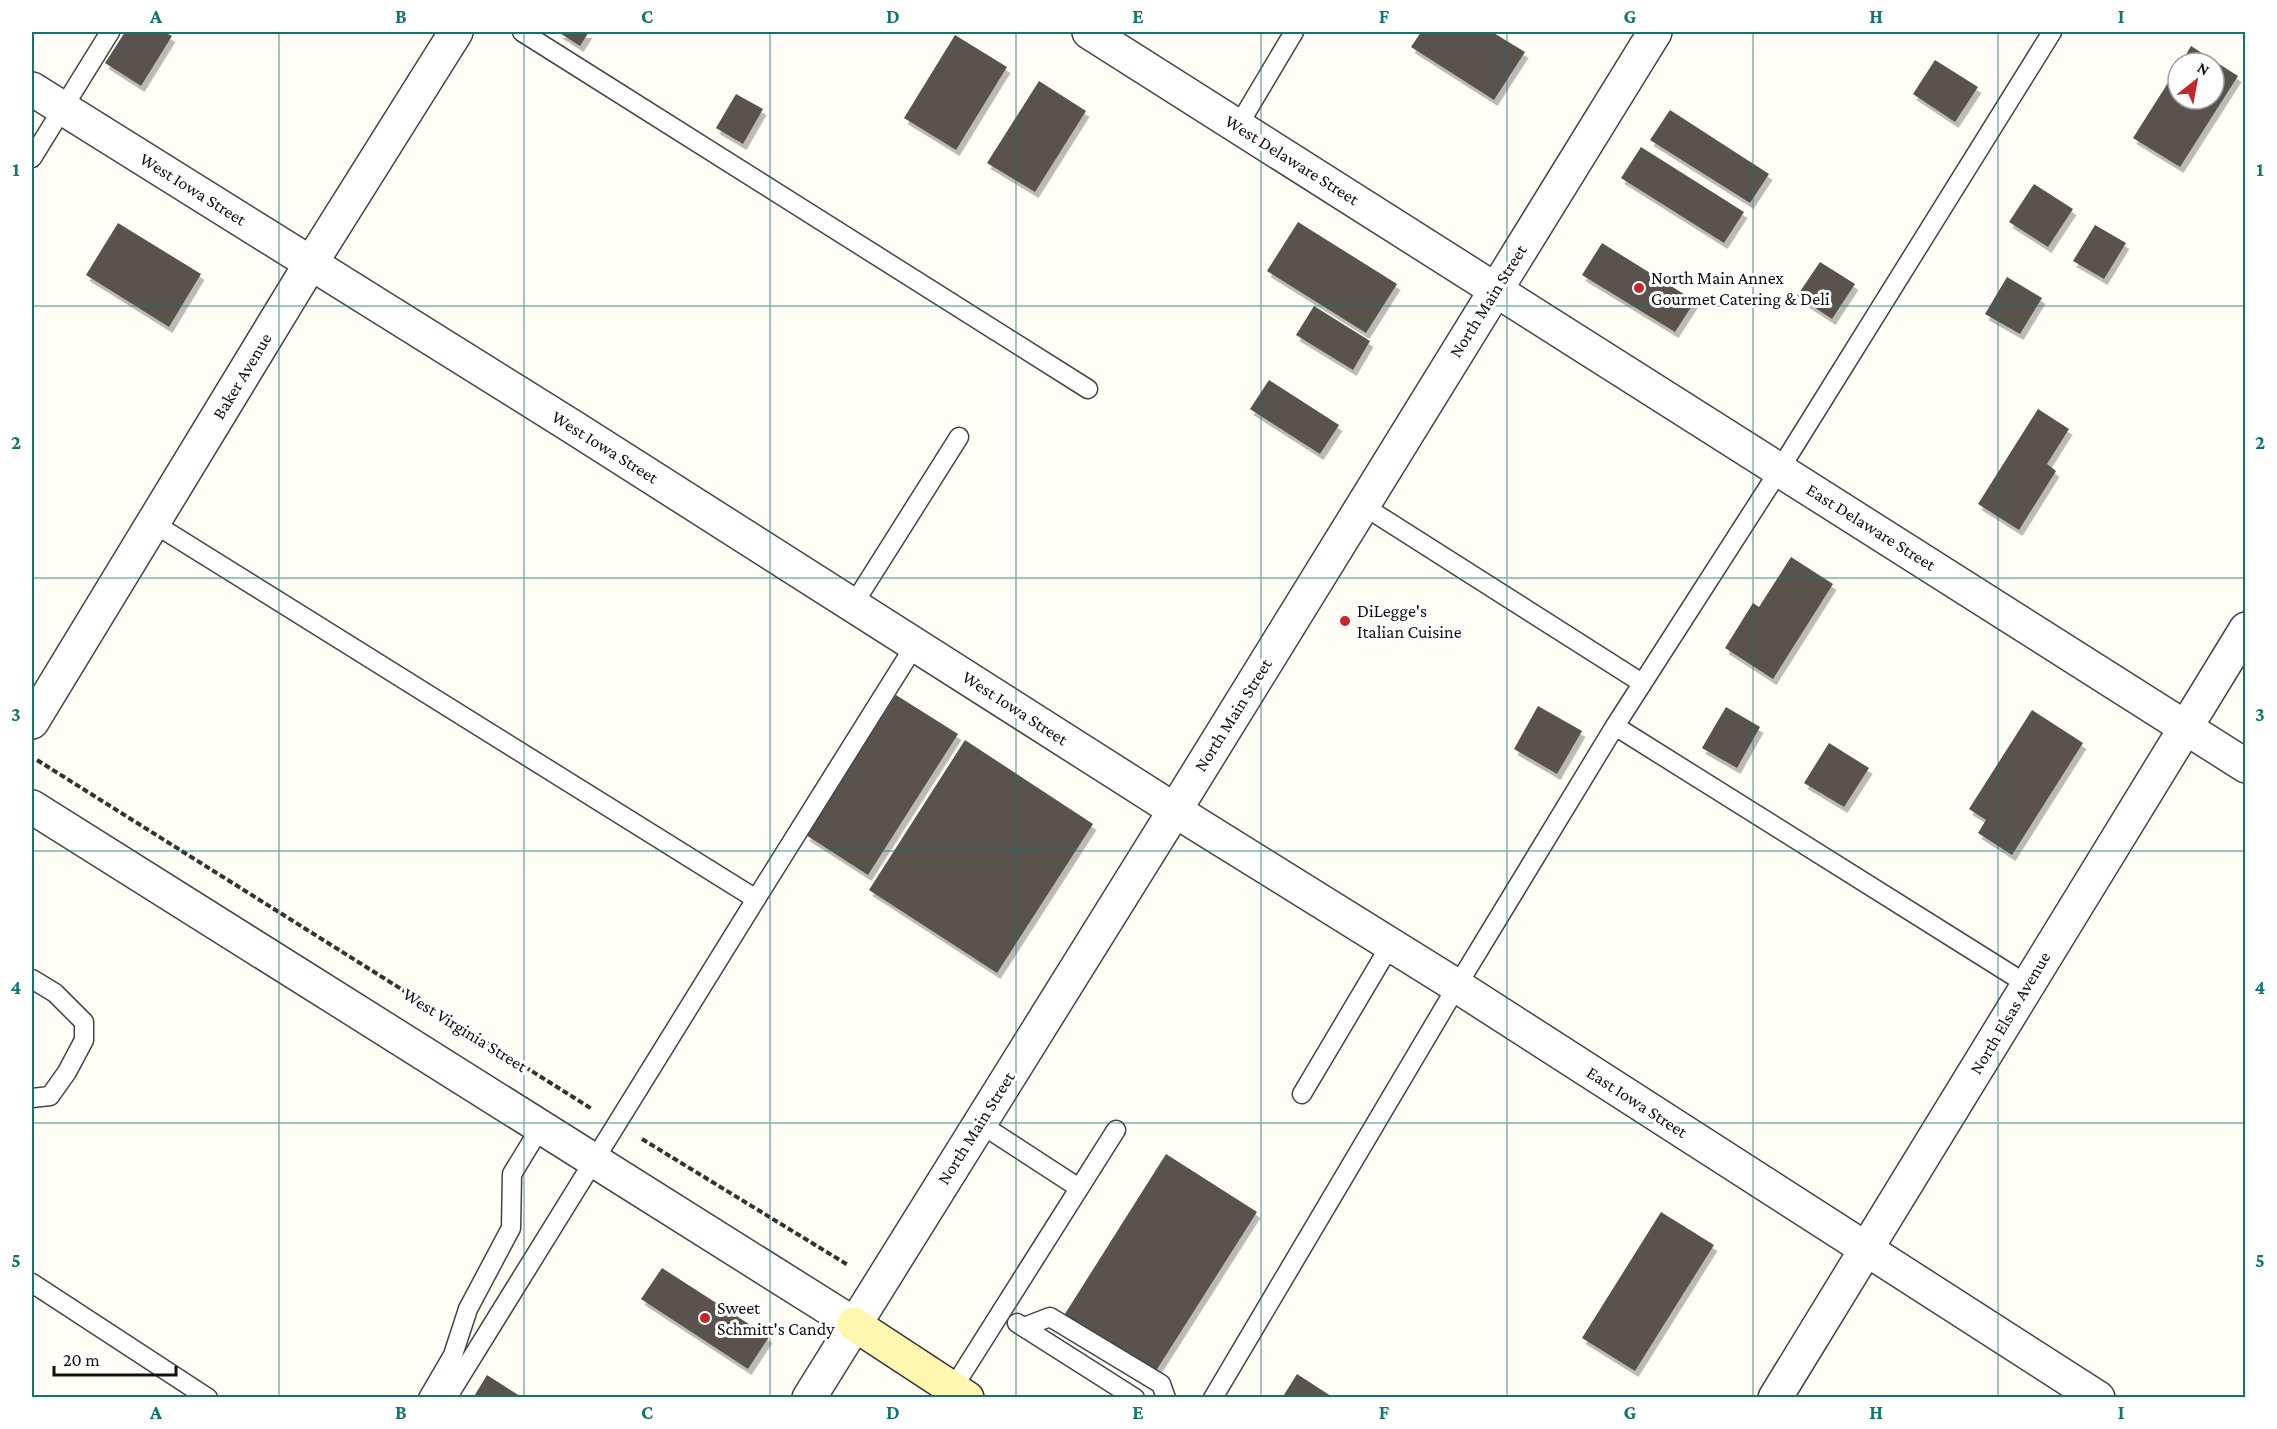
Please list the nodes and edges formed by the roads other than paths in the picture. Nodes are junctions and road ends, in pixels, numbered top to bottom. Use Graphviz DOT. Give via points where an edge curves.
graph roads {
  1 [pos="110,32"];
  2 [pos="456,32"];
  3 [pos="522,32"];
  4 [pos="1089,32"];
  5 [pos="1294,32"];
  6 [pos="1654,32"];
  7 [pos="2052,32"];
  8 [pos="32,89"];
  9 [pos="63,108"];
  10 [pos="1238,126"];
  11 [pos="32,158"];
  12 [pos="311,263"];
  13 [pos="1496,288"];
  14 [pos="1088,389"];
  15 [pos="959,437"];
  16 [pos="1780,469"];
  17 [pos="1362,505"];
  18 [pos="153,523"];
  19 [pos="854,605"];
  20 [pos="2246,629"];
  21 [pos="915,645"];
  22 [pos="1642,683"];
  23 [pos="32,722"];
  24 [pos="1615,726"];
  25 [pos="2185,727"];
  26 [pos="2246,766"];
  27 [pos="32,807"];
  28 [pos="1175,810"];
  29 [pos="756,899"];
  30 [pos="1391,944"];
  31 [pos="32,979"];
  32 [pos="2028,985"];
  33 [pos="1457,986"];
  34 [pos="1302,1094"];
  35 [pos="32,1098"];
  36 [pos="979,1123"];
  37 [pos="540,1128"];
  38 [pos="1116,1130"];
  39 [pos="592,1160"];
  40 [pos="1079,1188"];
  41 [pos="1866,1250"];
  42 [pos="32,1283"];
  43 [pos="1000,1313"];
  44 [pos="854,1324"];
  45 [pos="1024,1328"];
  46 [pos="960,1393"];
  47 [pos="208,1398"];
  48 [pos="428,1398"];
  49 [pos="447,1398"];
  50 [pos="809,1398"];
  51 [pos="1135,1398"];
  52 [pos="1166,1398"];
  53 [pos="1213,1398"];
  54 [pos="1775,1398"];
  55 [pos="2098,1398"];
  1 -- 9 [label="lane"];
  2 -- 12 [label="street, Baker Avenue"];
  3 -- 14 [label="lane"];
  4 -- 10 [label="street, West Delaware Street"];
  5 -- 10 [label="lane"];
  6 -- 13 [label="street, North Main Street"];
  7 -- 16 [label="lane"];
  8 -- 9 [label="street, West Iowa Street"];
  9 -- 11 [label="lane"];
  9 -- 12 [label="street, West Iowa Street"];
  10 -- 13 [label="street, West Delaware Street"];
  12 -- 18 [label="street, Baker Avenue"];
  12 -- 19 [label="street, West Iowa Street"];
  13 -- 16 [label="street, East Delaware Street"];
  13 -- 17 [label="street, North Main Street"];
  15 -- 19 [label="lane"];
  16 -- 22 [label="lane"];
  16 -- 25 [label="street, East Delaware Street"];
  17 -- 22 [label="lane"];
  17 -- 28 [label="street, North Main Street"];
  18 -- 23 [label="street, Baker Avenue"];
  18 -- 29 [label="lane"];
  19 -- 21 [label="street, West Iowa Street"];
  20 -- 25 [label="street, North Elsas Avenue"];
  21 -- 28 [label="street, West Iowa Street"];
  21 -- 29 [label="lane"];
  22 -- 24 [label="lane"];
  24 -- 32 [label="lane"];
  24 -- 33 [label="lane"];
  25 -- 26 [label="street, East Delaware Street"];
  25 -- 32 [label="street, North Elsas Avenue"];
  27 -- 37 [label="street"];
  28 -- 30 [label="street, East Iowa Street"];
  28 -- 36 [label="street, North Main Street"];
  29 -- 39 [label="lane"];
  30 -- 33 [label="street, East Iowa Street"];
  30 -- 34 [label="lane"];
  31 -- 35 [label="lane" via="55,993 84,1022 84,1040 50,1096"];
  32 -- 41 [label="street, North Elsas Avenue"];
  33 -- 41 [label="street, East Iowa Street"];
  33 -- 53 [label="lane"];
  36 -- 40 [label="lane"];
  36 -- 44 [label="street, North Main Street"];
  37 -- 39 [label="street"];
  37 -- 48 [label="lane" via="512,1174 511,1228 468,1309 453,1355"];
  38 -- 40 [label="lane"];
  39 -- 44 [label="street"];
  39 -- 49 [label="lane"];
  40 -- 43 [label="lane"];
  41 -- 54 [label="street, North Elsas Avenue"];
  41 -- 55 [label="street, East Iowa Street"];
  42 -- 47 [label="lane"];
  43 -- 45 [label="lane"];
  43 -- 46 [label="lane"];
  44 -- 46 [label="main road"];
  44 -- 50 [label="street, North Main Street"];
  45 -- 51 [label="lane"];
  45 -- 52 [label="lane" via="1050,1317 1161,1384"];
}
